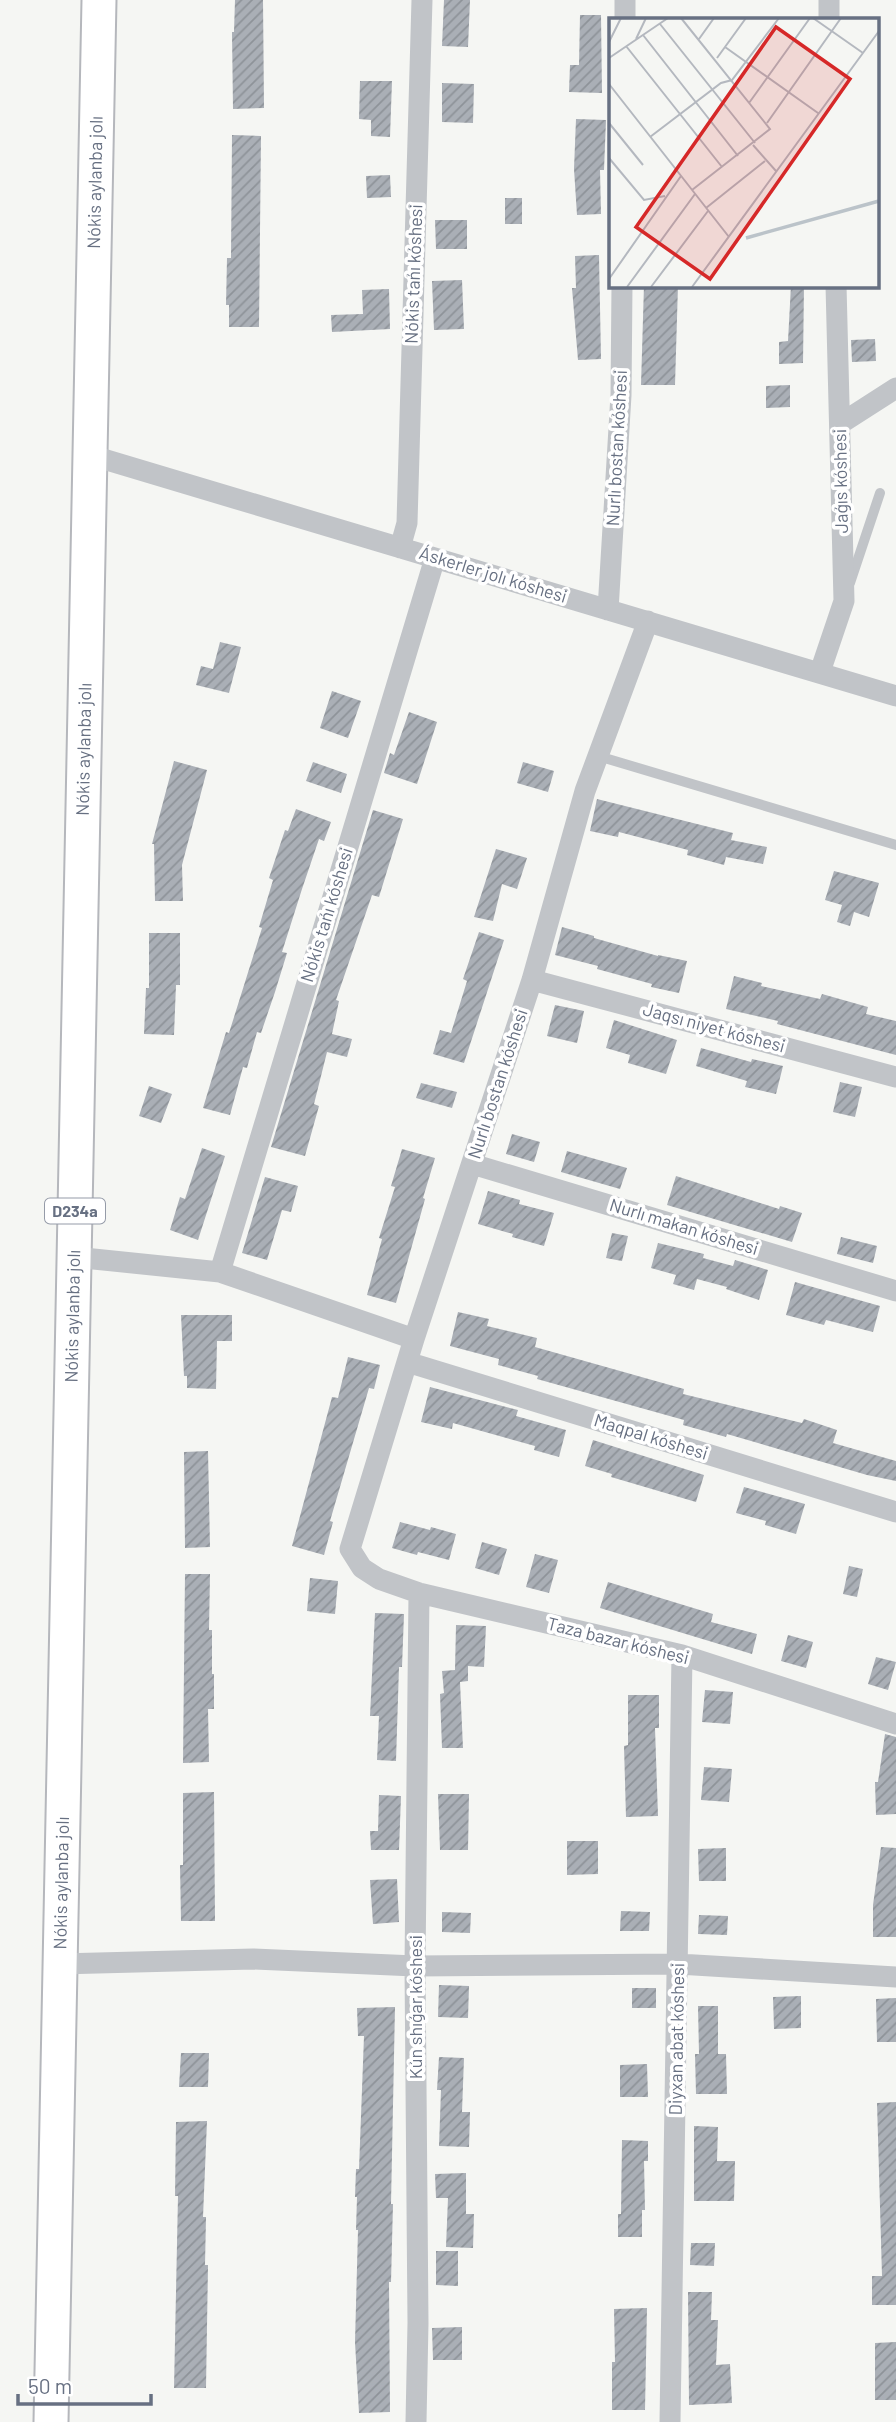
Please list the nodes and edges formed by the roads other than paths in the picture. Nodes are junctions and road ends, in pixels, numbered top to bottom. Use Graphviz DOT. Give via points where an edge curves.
graph roads {
  1 [pos="99,0"];
  2 [pos="422,0"];
  3 [pos="625,0"];
  4 [pos="829,0"];
  5 [pos="625,18"];
  6 [pos="829,18"];
  7 [pos="622,287"];
  8 [pos="836,287"];
  9 [pos="896,388"];
  10 [pos="840,424"];
  11 [pos="90,455"];
  12 [pos="880,493"];
  13 [pos="400,548"];
  14 [pos="435,558"];
  15 [pos="844,601"];
  16 [pos="608,610"];
  17 [pos="648,621"];
  18 [pos="820,672"];
  19 [pos="896,696"];
  20 [pos="598,755"];
  21 [pos="896,845"];
  22 [pos="532,979"];
  23 [pos="896,1077"];
  24 [pos="472,1164"];
  25 [pos="74,1257"];
  26 [pos="220,1272"];
  27 [pos="896,1291"];
  28 [pos="414,1339"];
  29 [pos="407,1362"];
  30 [pos="896,1512"];
  31 [pos="350,1549"];
  32 [pos="419,1593"];
  33 [pos="682,1655"];
  34 [pos="896,1724"];
  35 [pos="60,1964"];
  36 [pos="678,1964"];
  37 [pos="415,1966"];
  38 [pos="896,1978"];
  39 [pos="51,2422"];
  40 [pos="416,2422"];
  41 [pos="670,2422"];
  1 -- 11 [label="main road, Nókis aylanba jolı / D234a"];
  2 -- 13 [label="street, Nókis tańı kóshesi" via="407,523"];
  3 -- 5 [label="street"];
  4 -- 6 [label="street"];
  7 -- 16 [label="street, Nurlı bostan kóshesi" via="621,395"];
  8 -- 10 [label="street, Jaǵıs kóshesi"];
  9 -- 10 [label="street"];
  10 -- 15 [label="street, Jaǵıs kóshesi"];
  11 -- 13 [label="street, Áskerler jolı kóshesi"];
  11 -- 25 [label="main road, Nókis aylanba jolı / D234a"];
  12 -- 15 [label="lane"];
  13 -- 14 [label="street, Áskerler jolı kóshesi"];
  14 -- 16 [label="street, Áskerler jolı kóshesi"];
  14 -- 26 [label="street, Nókis tańı kóshesi"];
  15 -- 18 [label="street, Jaǵıs kóshesi"];
  16 -- 17 [label="street, Áskerler jolı kóshesi"];
  17 -- 18 [label="street, Áskerler jolı kóshesi"];
  17 -- 20 [label="street, Nurlı bostan kóshesi"];
  18 -- 19 [label="street, Áskerler jolı kóshesi"];
  20 -- 21 [label="lane"];
  20 -- 22 [label="street, Nurlı bostan kóshesi"];
  22 -- 23 [label="street, Jaqsı niyet kóshesi"];
  22 -- 24 [label="street, Nurlı bostan kóshesi"];
  24 -- 27 [label="street, Nurlı makan kóshesi"];
  24 -- 28 [label="street, Nurlı bostan kóshesi"];
  25 -- 26 [label="street"];
  25 -- 35 [label="main road, Nókis aylanba jolı / D234a"];
  26 -- 28 [label="street"];
  28 -- 29 [label="street, Nurlı bostan kóshesi"];
  29 -- 30 [label="street, Maqpal kóshesi"];
  29 -- 31 [label="street, Nurlı bostan kóshesi"];
  31 -- 32 [label="street, Taza bazar kóshesi" via="362,1568 379,1579"];
  32 -- 33 [label="street, Taza bazar kóshesi"];
  32 -- 37 [label="street, Kún shıǵar kóshesi"];
  33 -- 34 [label="street, Taza bazar kóshesi"];
  33 -- 36 [label="street, Diyxan abat kóshesi"];
  35 -- 37 [label="street" via="253,1959"];
  35 -- 39 [label="main road, Nókis aylanba jolı / D234a"];
  36 -- 37 [label="street"];
  36 -- 38 [label="street"];
  36 -- 41 [label="street, Diyxan abat kóshesi"];
  37 -- 40 [label="street, Kún shıǵar kóshesi"];
}
